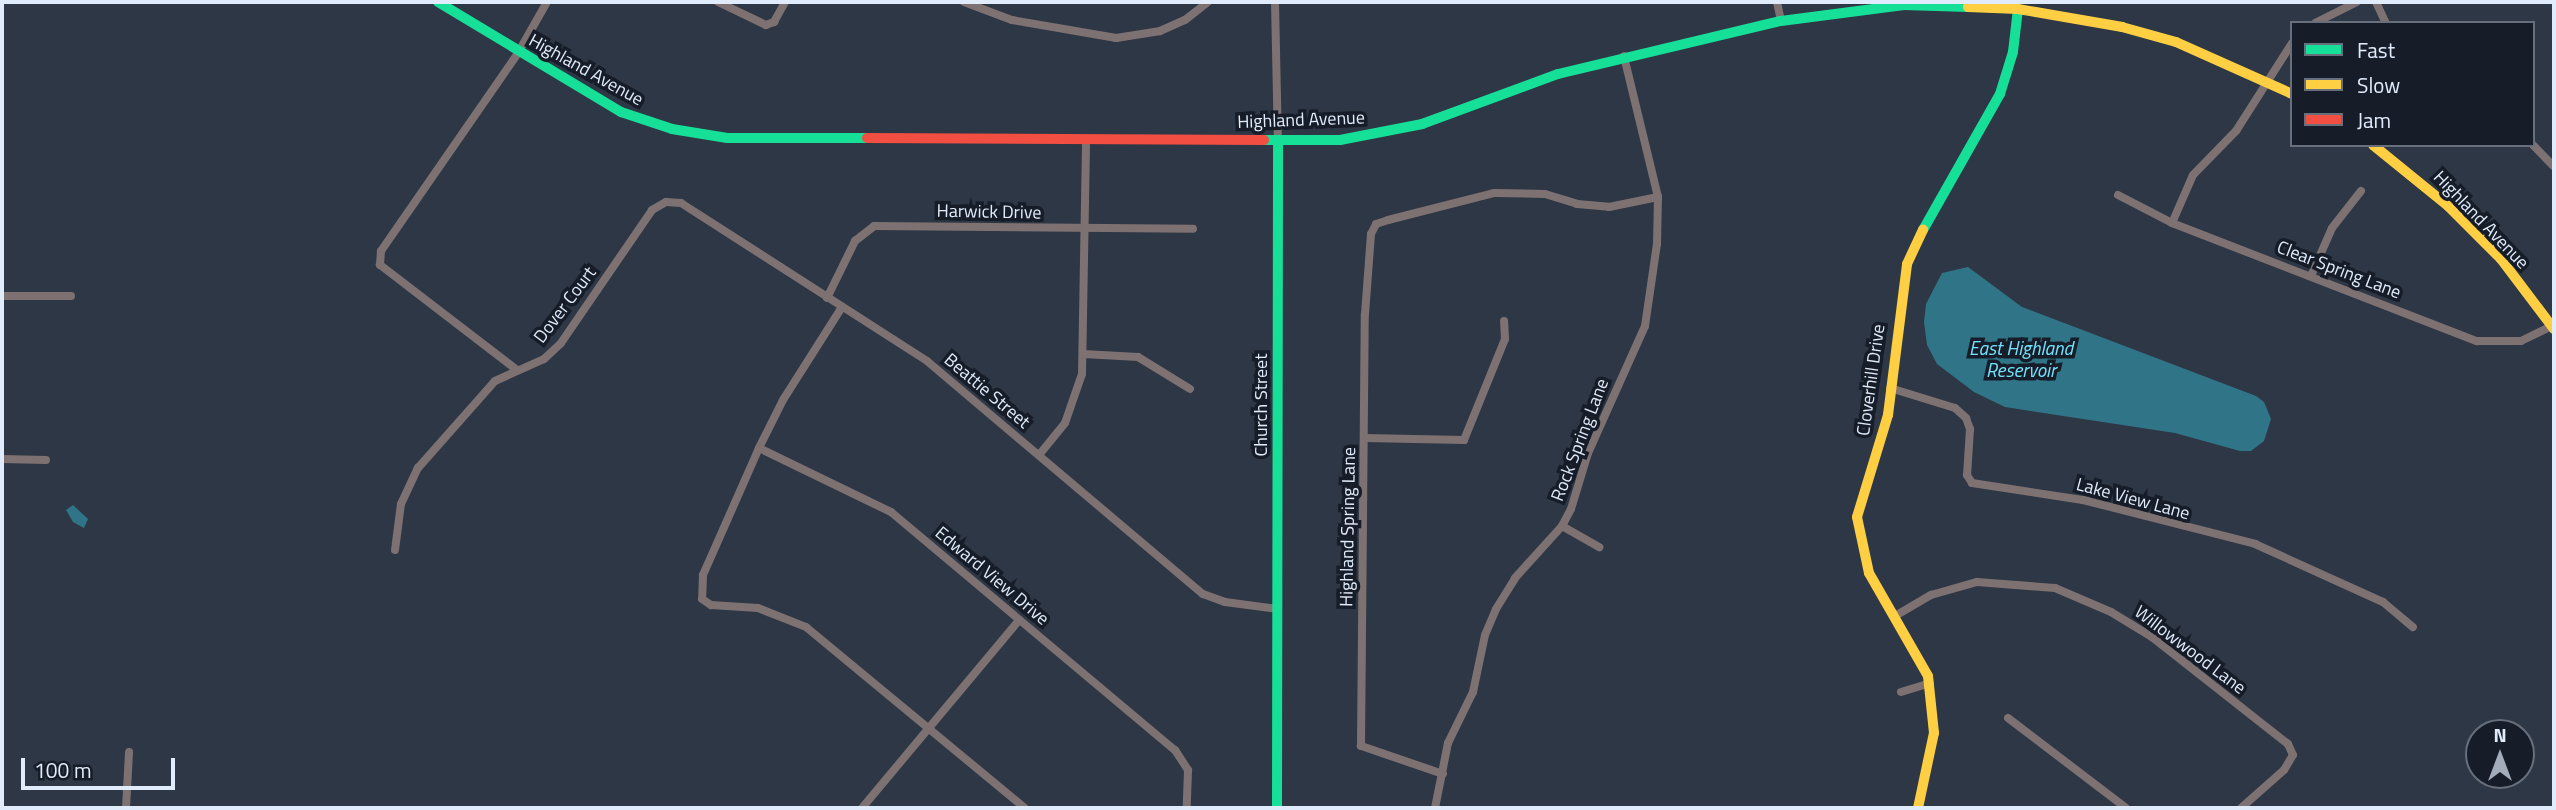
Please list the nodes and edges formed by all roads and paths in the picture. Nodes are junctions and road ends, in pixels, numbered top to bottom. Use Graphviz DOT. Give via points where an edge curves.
graph roads {
  1 [pos="439,2"];
  2 [pos="547,2"];
  3 [pos="718,2"];
  4 [pos="785,2"];
  5 [pos="964,2"];
  6 [pos="1208,2"];
  7 [pos="1275,2"];
  8 [pos="1777,2"];
  9 [pos="2357,2"];
  10 [pos="2376,2"];
  11 [pos="2018,6"];
  12 [pos="1781,21"];
  13 [pos="2319,21"];
  14 [pos="2385,21"];
  15 [pos="2290,46"];
  16 [pos="518,52"];
  17 [pos="1624,57"];
  18 [pos="2267,80"];
  19 [pos="2290,93"];
  20 [pos="1086,139"];
  21 [pos="1278,140"];
  22 [pos="2375,147"];
  23 [pos="2535,147"];
  24 [pos="2554,167"];
  25 [pos="2361,191"];
  26 [pos="2118,195"];
  27 [pos="1658,197"];
  28 [pos="666,202"];
  29 [pos="2172,223"];
  30 [pos="1084,229"];
  31 [pos="1193,229"];
  32 [pos="2311,276"];
  33 [pos="2,296"];
  34 [pos="71,296"];
  35 [pos="827,298"];
  36 [pos="842,307"];
  37 [pos="1504,321"];
  38 [pos="2553,327"];
  39 [pos="1083,354"];
  40 [pos="517,370"];
  41 [pos="1890,388"];
  42 [pos="1190,389"];
  43 [pos="1365,438"];
  44 [pos="759,448"];
  45 [pos="1039,456"];
  46 [pos="2,459"];
  47 [pos="46,460"];
  48 [pos="1562,526"];
  49 [pos="1599,547"];
  50 [pos="395,550"];
  51 [pos="1278,609"];
  52 [pos="1895,616"];
  53 [pos="1018,620"];
  54 [pos="2413,627"];
  55 [pos="1930,683"];
  56 [pos="1901,692"];
  57 [pos="2008,718"];
  58 [pos="929,728"];
  59 [pos="129,752"];
  60 [pos="1443,774"];
  61 [pos="126,808"];
  62 [pos="862,808"];
  63 [pos="1025,808"];
  64 [pos="1187,808"];
  65 [pos="1277,808"];
  66 [pos="1435,808"];
  67 [pos="1918,808"];
  68 [pos="2126,808"];
  69 [pos="2241,808"];
  1 -- 16 [label="main road, Highland Avenue"];
  2 -- 16 [label="street"];
  3 -- 4 [label="street" via="765,24 774,22"];
  5 -- 6 [label="street" via="1012,20 1116,38 1160,31 1185,20"];
  7 -- 21 [label="street, Church Street"];
  8 -- 12 [label="street"];
  9 -- 13 [label="street"];
  10 -- 14 [label="street"];
  11 -- 12 [label="main road, Highland Avenue" via="1904,5"];
  11 -- 18 [label="main road, Highland Avenue" via="2176,42"];
  11 -- 41 [label="main road, Cloverhill Drive" via="2013,52 2000,94 1944,187 1908,264"];
  12 -- 17 [label="main road, Highland Avenue"];
  15 -- 18 [label="street"];
  16 -- 20 [label="main road, Highland Avenue" via="621,112 701,135"];
  16 -- 40 [label="street" via="381,251 380,265"];
  17 -- 21 [label="main road, Highland Avenue" via="1558,74 1387,134"];
  17 -- 27 [label="street, Rock Spring Lane"];
  18 -- 19 [label="main road, Highland Avenue"];
  18 -- 29 [label="street" via="2236,131 2193,175"];
  20 -- 21 [label="main road, Highland Avenue"];
  20 -- 30 [label="street"];
  21 -- 51 [label="main road, Church Street"];
  22 -- 38 [label="main road, Highland Avenue" via="2448,206 2501,259"];
  23 -- 24 [label="street"];
  25 -- 32 [label="street" via="2332,228"];
  26 -- 29 [label="street, Clear Spring Lane"];
  27 -- 43 [label="street, Highland Spring Lane" via="1609,207 1545,194 1505,192 1376,224 1371,234 1366,314"];
  27 -- 48 [label="street, Rock Spring Lane" via="1645,326 1588,453"];
  28 -- 35 [label="street, Beattie Street" via="681,203"];
  28 -- 40 [label="street, Dover Court" via="652,210 561,343 544,359"];
  29 -- 32 [label="street, Clear Spring Lane"];
  30 -- 31 [label="street, Harwick Drive"];
  30 -- 35 [label="street, Harwick Drive" via="874,226 855,241"];
  30 -- 39 [label="street"];
  32 -- 38 [label="street, Clear Spring Lane" via="2477,341 2521,341"];
  33 -- 34 [label="street"];
  35 -- 36 [label="street, Beattie Street"];
  36 -- 44 [label="street" via="783,400"];
  36 -- 45 [label="street, Beattie Street" via="927,361"];
  37 -- 43 [label="street" via="1505,339 1464,440"];
  39 -- 42 [label="street" via="1138,358"];
  39 -- 45 [label="street" via="1071,411"];
  40 -- 50 [label="street, Dover Court" via="495,381 418,468 401,504"];
  41 -- 52 [label="main road, Cloverhill Drive" via="1882,438 1860,495 1857,517 1869,573"];
  41 -- 54 [label="street, Lake View Lane" via="1955,408 1966,418 1970,429 1966,475 1972,483 2083,500 2255,544 2383,602"];
  43 -- 60 [label="street, Highland Spring Lane" via="1361,747"];
  44 -- 53 [label="street, Edward View Drive" via="891,512"];
  44 -- 58 [label="street" via="702,575 702,598 711,605 758,608 806,627"];
  45 -- 51 [label="street, Beattie Street" via="1203,594 1250,608"];
  46 -- 47 [label="street"];
  48 -- 49 [label="street"];
  48 -- 60 [label="street, Rock Spring Lane" via="1515,578 1496,609 1485,635 1473,692 1448,743"];
  51 -- 65 [label="main road, Church Street"];
  52 -- 55 [label="main road, Cloverhill Drive"];
  52 -- 69 [label="street, Willowwood Lane" via="1956,585 1977,582 2055,588 2111,612 2152,637 2288,744 2292,755 2284,770"];
  53 -- 58 [label="street"];
  53 -- 64 [label="street, Edward View Drive" via="1184,758"];
  55 -- 56 [label="street"];
  55 -- 67 [label="main road, Cloverhill Drive" via="1934,733"];
  57 -- 68 [label="street"];
  58 -- 62 [label="street"];
  58 -- 63 [label="street"];
  59 -- 61 [label="street"];
  60 -- 66 [label="street, Rock Spring Lane"];
}
